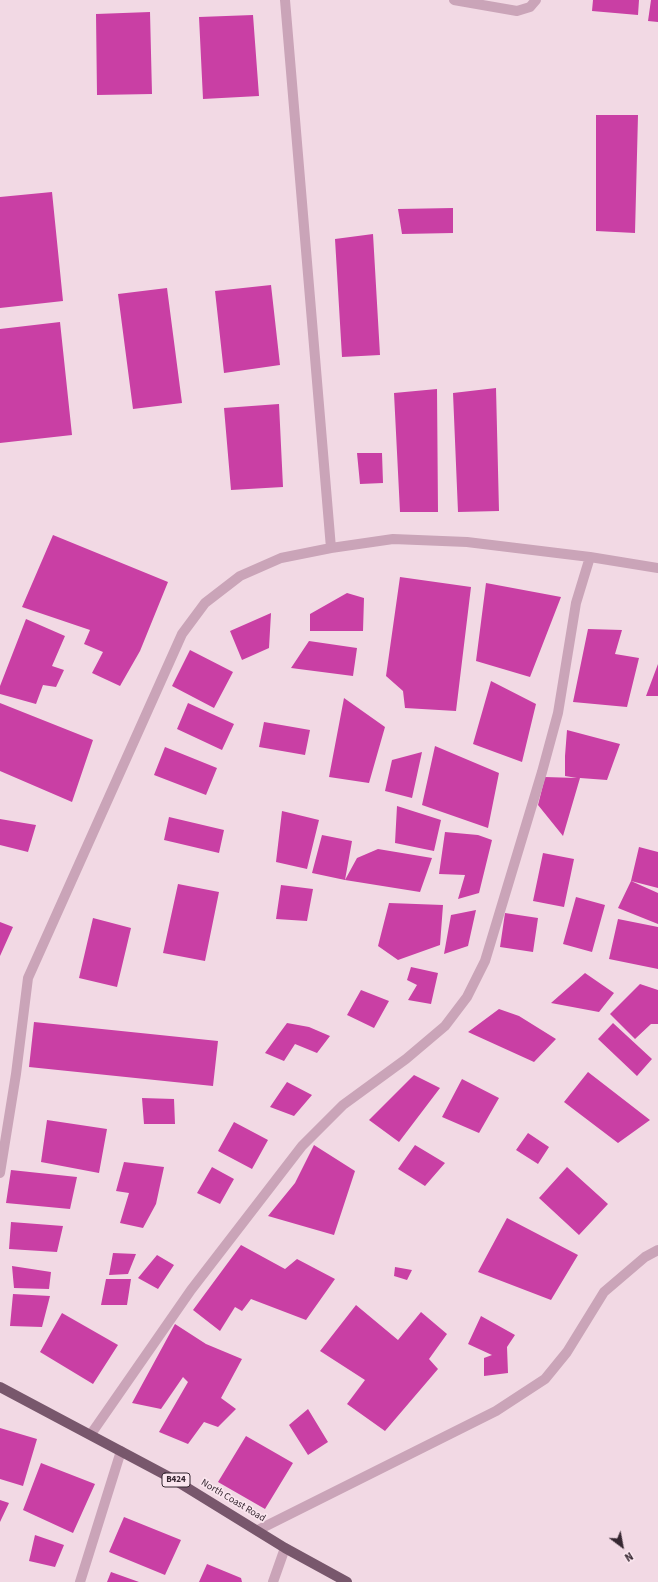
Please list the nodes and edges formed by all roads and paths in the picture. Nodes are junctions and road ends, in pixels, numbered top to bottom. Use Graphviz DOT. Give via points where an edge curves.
graph roads {
  1 [pos="285,0"];
  2 [pos="454,0"];
  3 [pos="536,0"];
  4 [pos="330,548"];
  5 [pos="590,557"];
  6 [pos="658,568"];
  7 [pos="0,1173"];
  8 [pos="658,1250"];
  9 [pos="0,1387"];
  10 [pos="92,1434"];
  11 [pos="121,1451"];
  12 [pos="258,1530"];
  13 [pos="285,1548"];
  14 [pos="80,1582"];
  15 [pos="273,1582"];
  16 [pos="347,1582"];
  1 -- 4 [label="street"];
  2 -- 3 [label="street" via="516,11 530,7"];
  4 -- 5 [label="street" via="393,539 467,542"];
  4 -- 7 [label="street" via="281,558 240,576 205,603 182,634 28,978"];
  5 -- 6 [label="street"];
  5 -- 10 [label="street" via="576,603 558,713 544,765 485,961 467,997 445,1026 406,1059 343,1105 302,1146 191,1290"];
  8 -- 12 [label="street" via="645,1257 604,1292 567,1352 545,1379 496,1411"];
  9 -- 10 [label="main road, North Coast Road / B424"];
  10 -- 11 [label="main road, North Coast Road / B424"];
  11 -- 12 [label="main road, North Coast Road / B424"];
  11 -- 14 [label="street"];
  12 -- 13 [label="main road, North Coast Road / B424"];
  13 -- 15 [label="street"];
  13 -- 16 [label="main road, North Coast Road / B424"];
}
